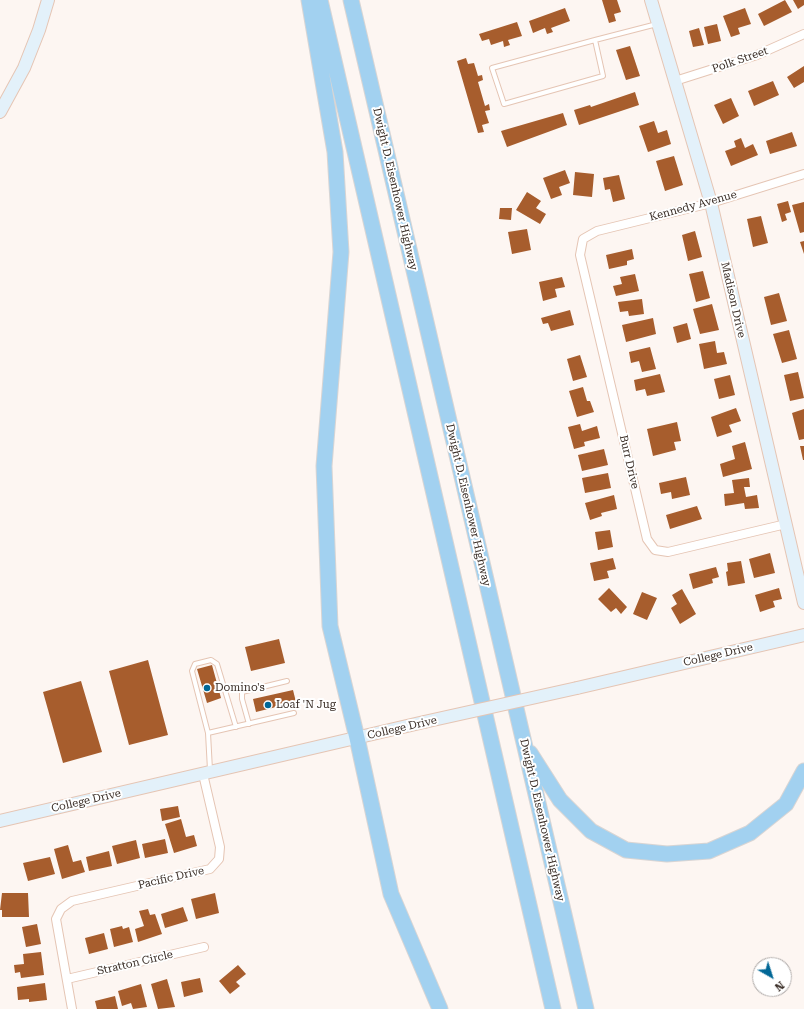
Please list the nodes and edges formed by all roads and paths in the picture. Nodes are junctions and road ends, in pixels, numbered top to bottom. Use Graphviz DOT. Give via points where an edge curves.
graph roads {
  1 [pos="48,0"];
  2 [pos="309,0"];
  3 [pos="320,0"];
  4 [pos="351,0"];
  5 [pos="651,0"];
  6 [pos="658,23"];
  7 [pos="804,34"];
  8 [pos="595,40"];
  9 [pos="676,81"];
  10 [pos="0,112"];
  11 [pos="804,174"];
  12 [pos="710,203"];
  13 [pos="584,240"];
  14 [pos="786,524"];
  15 [pos="804,602"];
  16 [pos="804,635"];
  17 [pos="287,680"];
  18 [pos="294,713"];
  19 [pos="249,724"];
  20 [pos="236,727"];
  21 [pos="208,733"];
  22 [pos="357,738"];
  23 [pos="524,744"];
  24 [pos="804,771"];
  25 [pos="207,773"];
  26 [pos="0,821"];
  27 [pos="204,947"];
  28 [pos="66,979"];
  29 [pos="72,1009"];
  30 [pos="440,1009"];
  31 [pos="553,1009"];
  32 [pos="586,1009"];
  1 -- 10 [label="main road" via="24,68"];
  2 -- 22 [label="highway" via="335,152 341,252 324,466 330,626"];
  3 -- 31 [label="highway"];
  4 -- 23 [label="highway, Dwight D. Eisenhower Highway"];
  5 -- 6 [label="main road, Madison Drive"];
  6 -- 8 [label="lane"];
  6 -- 9 [label="main road, Madison Drive"];
  7 -- 9 [label="street, Polk Street" via="757,55"];
  8 -- 8 [label="lane" via="603,76 504,104 492,68"];
  9 -- 12 [label="main road, Madison Drive"];
  11 -- 12 [label="street, Kennedy Avenue"];
  12 -- 13 [label="street, Kennedy Avenue" via="598,231"];
  12 -- 14 [label="main road, Madison Drive"];
  13 -- 14 [label="street, Burr Drive" via="580,255 647,540 655,550 668,552"];
  14 -- 15 [label="main road, Madison Drive"];
  16 -- 22 [label="main road, College Drive, bridge"];
  17 -- 19 [label="lane" via="242,692"];
  18 -- 19 [label="lane"];
  19 -- 20 [label="lane"];
  20 -- 21 [label="lane"];
  20 -- 21 [label="lane" via="219,667 213,660 195,664 192,671"];
  21 -- 25 [label="lane"];
  22 -- 25 [label="main road, College Drive"];
  22 -- 30 [label="highway" via="391,894"];
  23 -- 24 [label="highway" via="560,800 591,831 626,850 667,854 709,851 750,833 786,804"];
  23 -- 32 [label="highway, Dwight D. Eisenhower Highway"];
  25 -- 26 [label="main road, College Drive"];
  25 -- 28 [label="street, Pacific Drive" via="220,847 219,859 210,869 72,901 60,909 56,919"];
  27 -- 28 [label="street, Stratton Circle"];
  28 -- 29 [label="street"];
}
